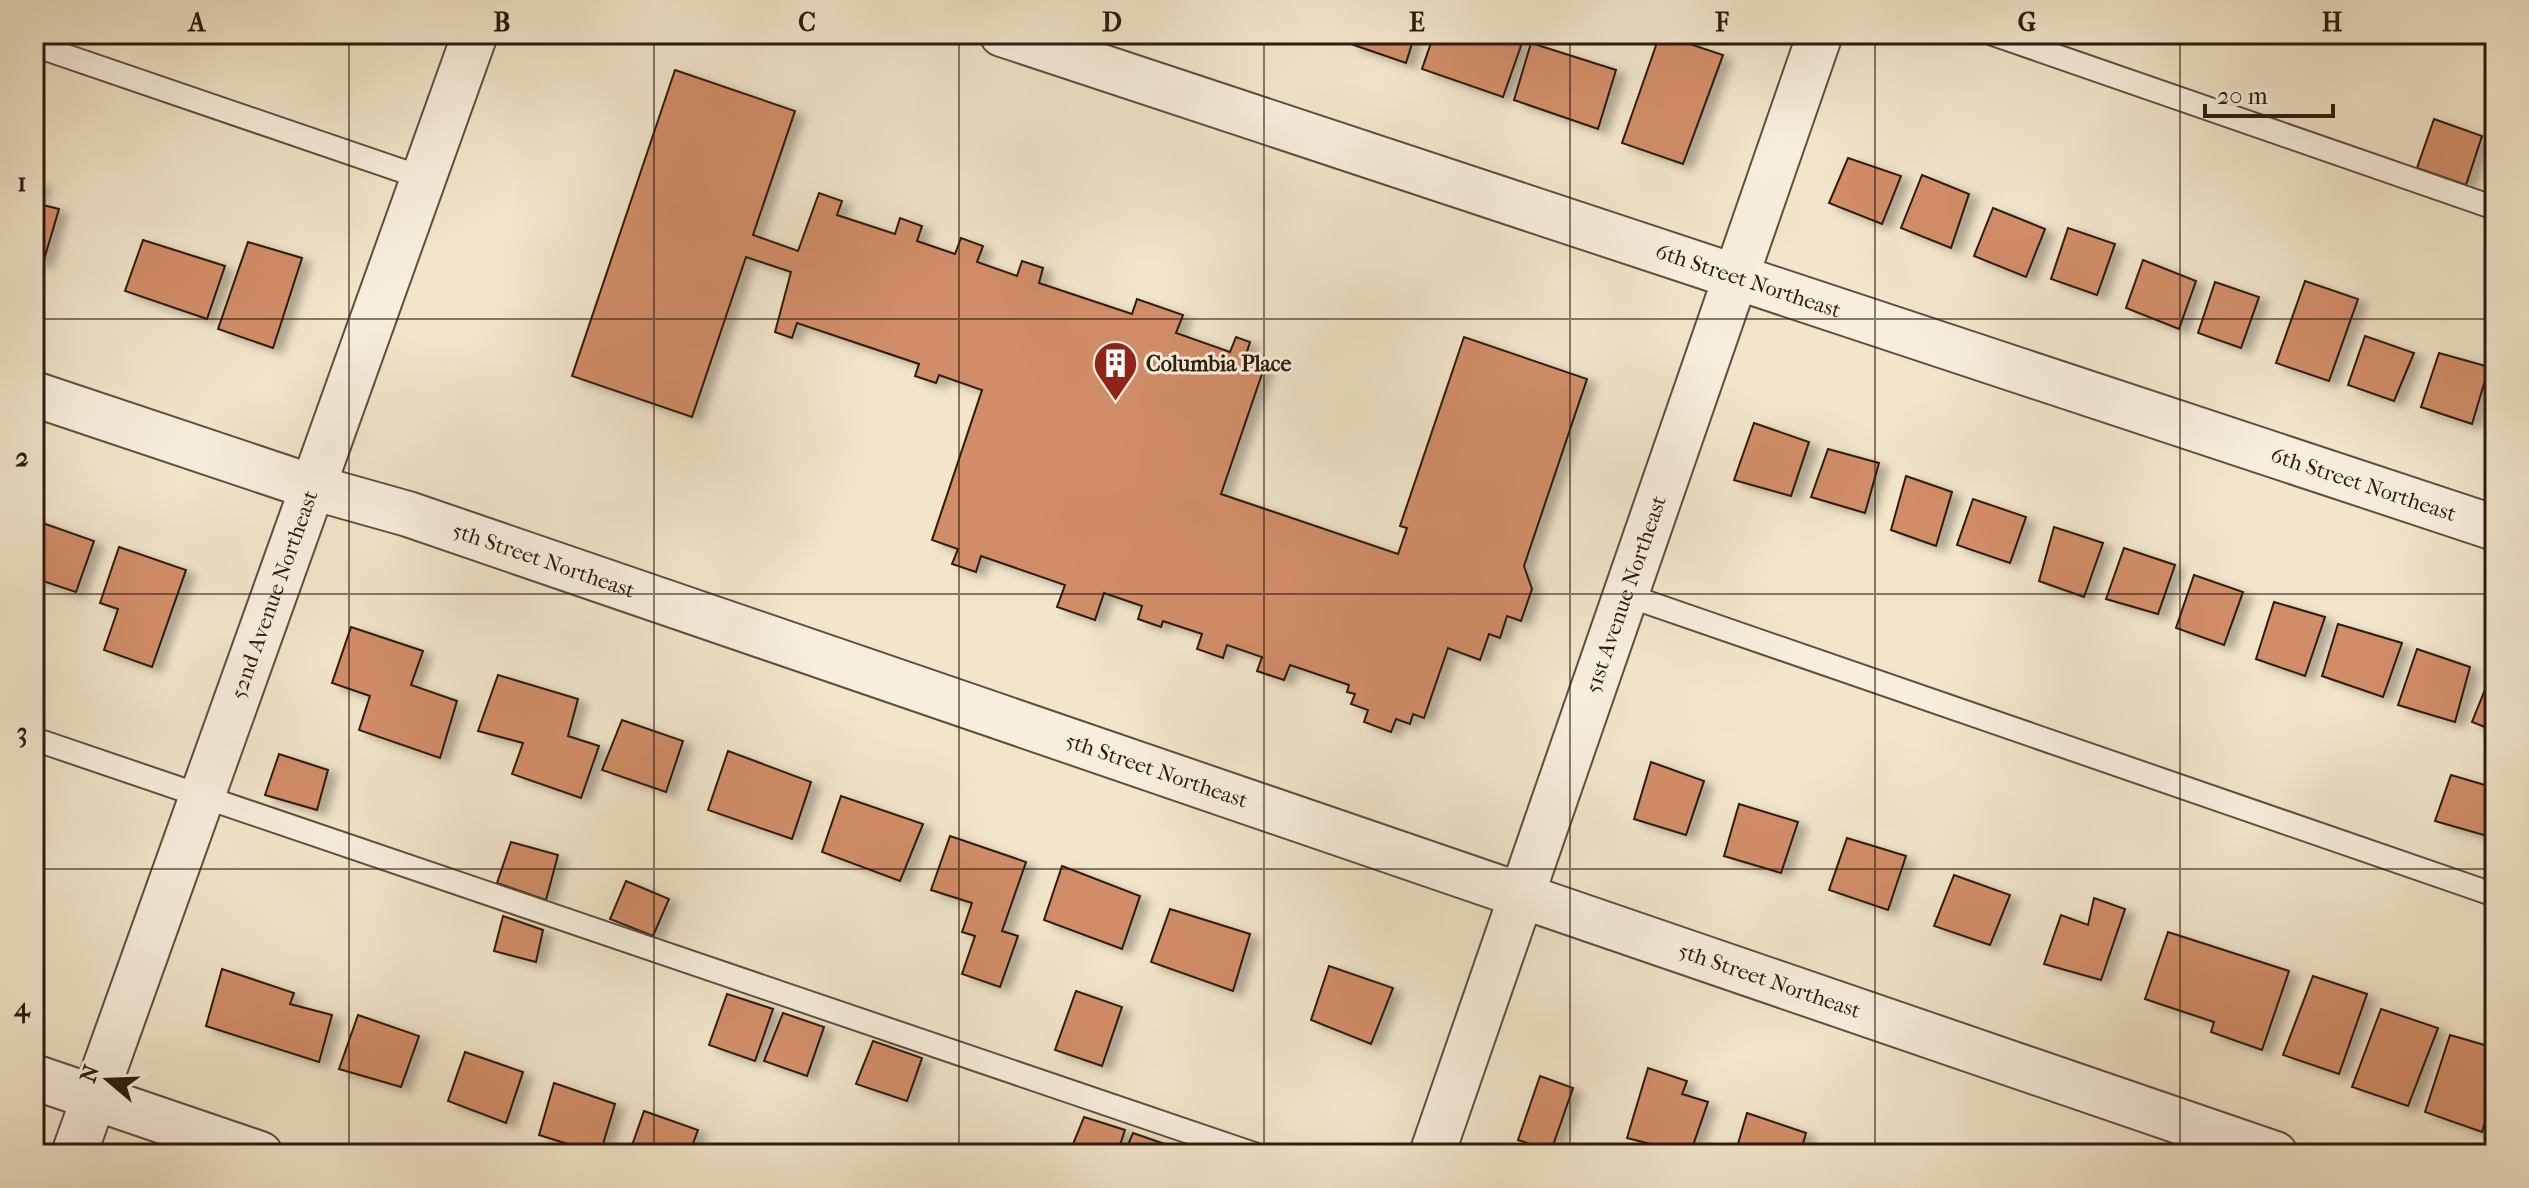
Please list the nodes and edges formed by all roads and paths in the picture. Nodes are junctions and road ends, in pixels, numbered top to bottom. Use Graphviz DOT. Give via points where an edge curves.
graph roads {
  1 [pos="475,34"];
  2 [pos="1002,34"];
  3 [pos="1820,34"];
  4 [pos="1993,34"];
  5 [pos="34,45"];
  6 [pos="423,178"];
  7 [pos="2495,208"];
  8 [pos="1736,277"];
  9 [pos="34,394"];
  10 [pos="312,487"];
  11 [pos="2495,528"];
  12 [pos="1626,595"];
  13 [pos="34,739"];
  14 [pos="201,797"];
  15 [pos="2495,895"];
  16 [pos="1522,896"];
  17 [pos="34,1077"];
  18 [pos="94,1097"];
  19 [pos="74,1154"];
  20 [pos="260,1154"];
  21 [pos="1254,1154"];
  22 [pos="1432,1154"];
  23 [pos="2275,1154"];
  1 -- 6 [label="street, 52nd Avenue Northeast"];
  2 -- 8 [label="street, 6th Street Northeast"];
  3 -- 8 [label="street, 51st Avenue Northeast"];
  4 -- 7 [label="lane"];
  5 -- 6 [label="lane"];
  6 -- 10 [label="street, 52nd Avenue Northeast"];
  8 -- 11 [label="street, 6th Street Northeast"];
  8 -- 12 [label="street, 51st Avenue Northeast"];
  9 -- 10 [label="street, 5th Street Northeast"];
  10 -- 14 [label="street, 52nd Avenue Northeast"];
  10 -- 16 [label="street, 5th Street Northeast" via="408,514"];
  12 -- 15 [label="lane"];
  12 -- 16 [label="street, 51st Avenue Northeast"];
  13 -- 14 [label="lane"];
  14 -- 18 [label="street, 52nd Avenue Northeast"];
  14 -- 21 [label="lane"];
  16 -- 22 [label="street, 51st Avenue Northeast"];
  16 -- 23 [label="street, 5th Street Northeast"];
  17 -- 18 [label="street"];
  18 -- 19 [label="street, 52nd Avenue Northeast"];
  18 -- 20 [label="street"];
}
